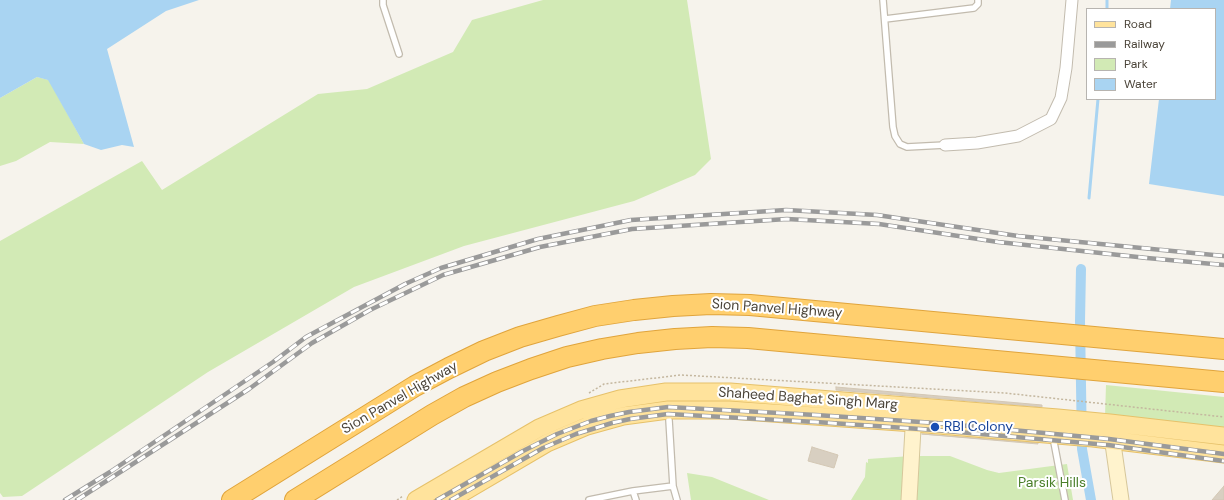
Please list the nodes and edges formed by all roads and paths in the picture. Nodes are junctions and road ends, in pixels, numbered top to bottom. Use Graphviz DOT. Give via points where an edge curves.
graph roads {
  1 [pos="383,0"];
  2 [pos="883,0"];
  3 [pos="978,0"];
  4 [pos="1072,0"];
  5 [pos="885,19"];
  6 [pos="399,54"];
  7 [pos="944,145"];
  8 [pos="1224,349"];
  9 [pos="1224,382"];
  10 [pos="666,392"];
  11 [pos="669,415"];
  12 [pos="914,415"];
  13 [pos="1099,427"];
  14 [pos="1055,435"];
  15 [pos="1224,436"];
  16 [pos="1113,440"];
  17 [pos="1224,454"];
  18 [pos="674,486"];
  19 [pos="633,491"];
  20 [pos="232,500"];
  21 [pos="295,500"];
  22 [pos="416,500"];
  23 [pos="450,500"];
  24 [pos="589,500"];
  25 [pos="636,500"];
  26 [pos="677,500"];
  27 [pos="910,500"];
  28 [pos="1065,500"];
  29 [pos="1120,500"];
  1 -- 6 [label="lane"];
  2 -- 5 [label="lane"];
  3 -- 5 [label="lane" via="974,8"];
  4 -- 7 [label="street" via="1061,98 1050,119 1018,136"];
  5 -- 7 [label="lane" via="892,127 895,136 900,144 907,147"];
  8 -- 20 [label="highway, Sion Panvel Highway" via="750,305 711,304 634,310 595,316 558,326 484,351 415,386"];
  9 -- 21 [label="highway" via="748,338 712,337 638,343 566,358 531,369 464,397"];
  10 -- 11 [label="street"];
  10 -- 12 [label="main road, Shaheed Baghat Singh Marg" via="730,392"];
  10 -- 22 [label="main road, Shaheed Baghat Singh Marg" via="620,399 581,410 546,425"];
  11 -- 12 [label="main road, Shaheed Baghat Singh Marg" via="729,410"];
  11 -- 18 [label="lane"];
  11 -- 23 [label="main road, Shaheed Baghat Singh Marg" via="623,416 587,426 547,443"];
  12 -- 13 [label="main road, Shaheed Baghat Singh Marg" via="1058,418"];
  12 -- 14 [label="main road, Shaheed Baghat Singh Marg"];
  12 -- 27 [label="street"];
  13 -- 14 [label="main road, Shaheed Baghat Singh Marg"];
  13 -- 15 [label="main road, Shaheed Baghat Singh Marg"];
  13 -- 16 [label="main road, Shaheed Baghat Singh Marg"];
  14 -- 28 [label="lane"];
  16 -- 17 [label="main road, Shaheed Baghat Singh Marg"];
  16 -- 29 [label="street"];
  18 -- 19 [label="lane"];
  18 -- 26 [label="lane"];
  19 -- 24 [label="lane"];
  19 -- 25 [label="lane"];
}
